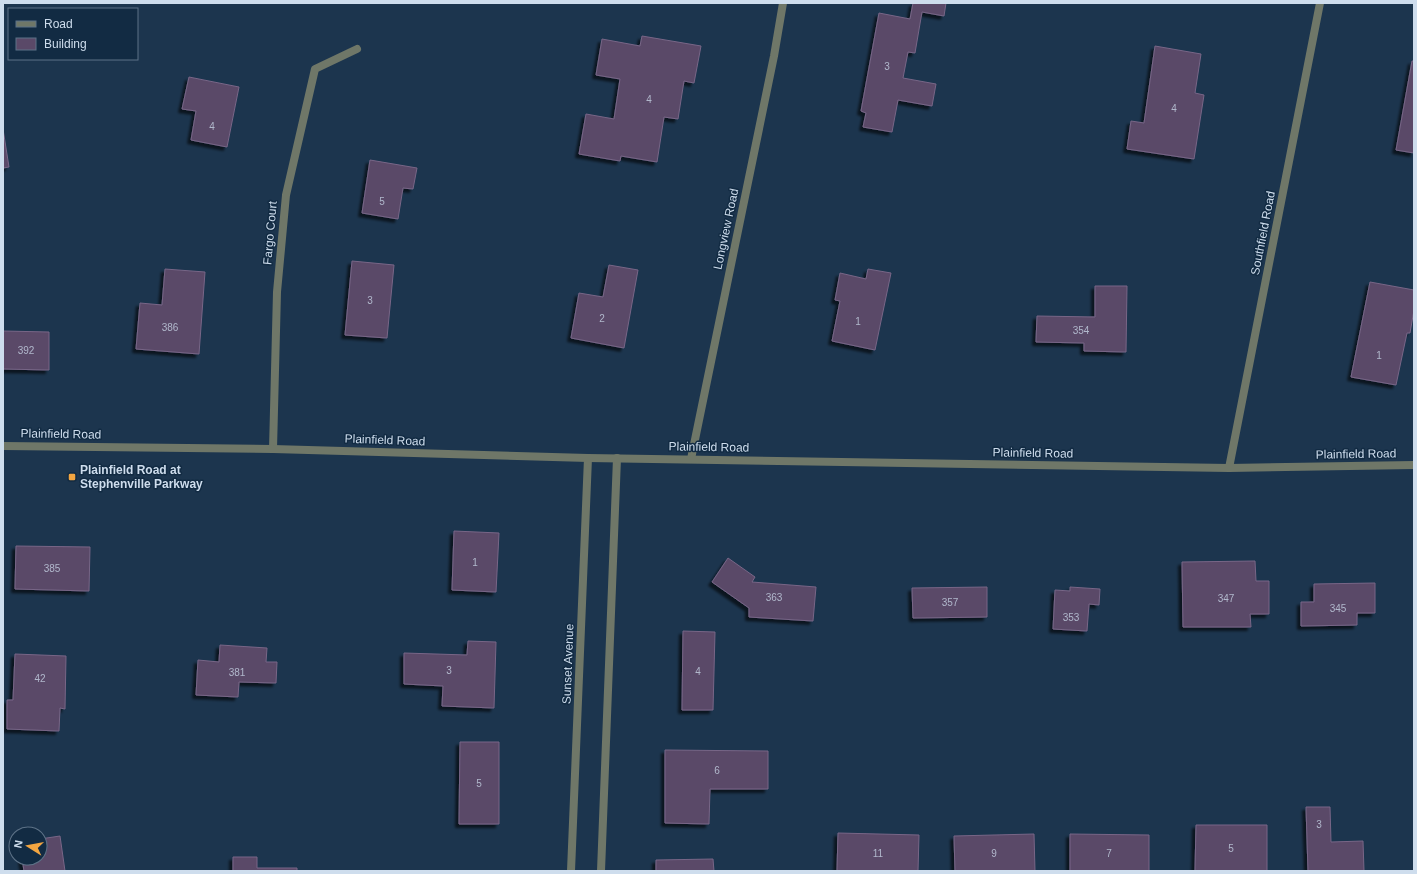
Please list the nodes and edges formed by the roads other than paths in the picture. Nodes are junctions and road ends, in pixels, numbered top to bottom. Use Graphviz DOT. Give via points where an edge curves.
graph roads {
  1 [pos="782,3"];
  2 [pos="1320,3"];
  3 [pos="357,49"];
  4 [pos="3,446"];
  5 [pos="273,449"];
  6 [pos="588,458"];
  7 [pos="617,458"];
  8 [pos="691,459"];
  9 [pos="1414,465"];
  10 [pos="1229,468"];
  11 [pos="571,871"];
  12 [pos="600,871"];
  1 -- 8 [label="street, Longview Road" via="774,56"];
  2 -- 10 [label="street, Southfield Road"];
  3 -- 5 [label="street, Fargo Court" via="315,69 286,195 277,292"];
  4 -- 5 [label="street, Plainfield Road"];
  5 -- 6 [label="street, Plainfield Road"];
  6 -- 7 [label="street, Plainfield Road"];
  6 -- 11 [label="street, Sunset Avenue"];
  7 -- 8 [label="street, Plainfield Road"];
  7 -- 12 [label="street"];
  8 -- 10 [label="street, Plainfield Road"];
  9 -- 10 [label="street, Plainfield Road"];
}
